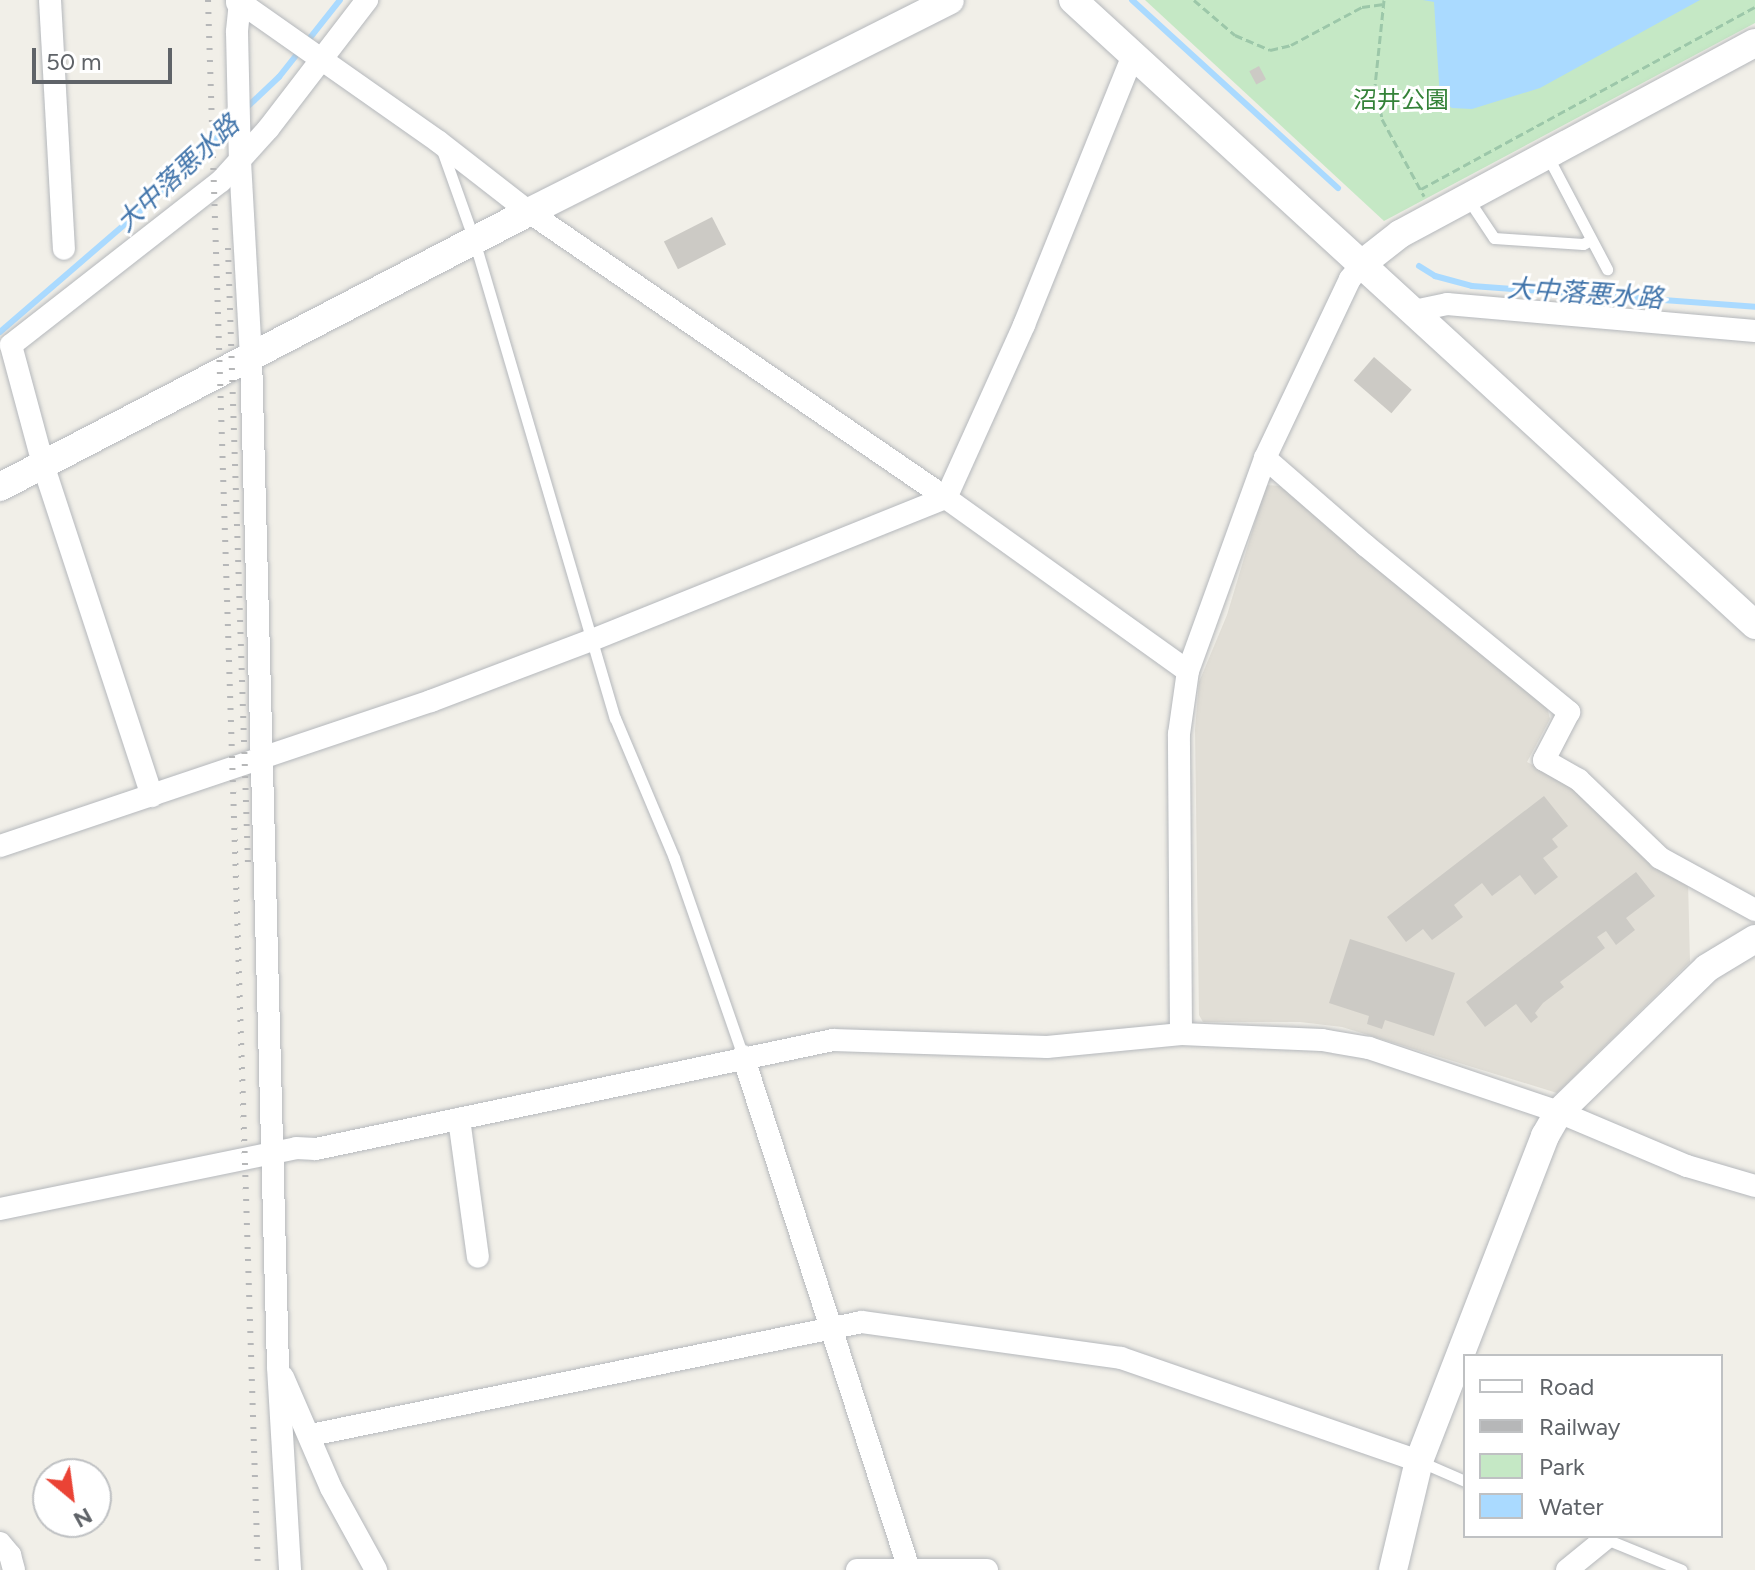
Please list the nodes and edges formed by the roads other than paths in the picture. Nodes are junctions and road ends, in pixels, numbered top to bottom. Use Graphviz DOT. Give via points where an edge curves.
graph roads {
  1 [pos="50,0"];
  2 [pos="367,0"];
  3 [pos="950,0"];
  4 [pos="1073,0"];
  5 [pos="239,1"];
  6 [pos="1755,43"];
  7 [pos="1133,55"];
  8 [pos="315,56"];
  9 [pos="439,142"];
  10 [pos="240,154"];
  11 [pos="1547,155"];
  12 [pos="1467,198"];
  13 [pos="529,212"];
  14 [pos="474,240"];
  15 [pos="1591,240"];
  16 [pos="64,249"];
  17 [pos="1363,263"];
  18 [pos="1607,269"];
  19 [pos="1414,311"];
  20 [pos="1755,331"];
  21 [pos="5,348"];
  22 [pos="251,356"];
  23 [pos="1265,458"];
  24 [pos="43,464"];
  25 [pos="0,487"];
  26 [pos="946,498"];
  27 [pos="1755,625"];
  28 [pos="592,640"];
  29 [pos="1188,671"];
  30 [pos="260,761"];
  31 [pos="152,796"];
  32 [pos="0,846"];
  33 [pos="1755,910"];
  34 [pos="1755,939"];
  35 [pos="1181,1034"];
  36 [pos="743,1056"];
  37 [pos="1559,1112"];
  38 [pos="459,1119"];
  39 [pos="274,1153"];
  40 [pos="1755,1186"];
  41 [pos="0,1209"];
  42 [pos="478,1257"];
  43 [pos="831,1329"];
  44 [pos="278,1367"];
  45 [pos="311,1435"];
  46 [pos="1419,1461"];
  47 [pos="1463,1480"];
  48 [pos="1601,1538"];
  49 [pos="1604,1538"];
  50 [pos="0,1543"];
  51 [pos="909,1569"];
  52 [pos="14,1570"];
  53 [pos="290,1570"];
  54 [pos="376,1570"];
  55 [pos="857,1570"];
  56 [pos="987,1570"];
  57 [pos="1393,1570"];
  58 [pos="1567,1570"];
  59 [pos="1682,1570"];
  1 -- 16 [label="street"];
  2 -- 8 [label="street" via="332,48"];
  3 -- 13 [label="street"];
  4 -- 7 [label="street"];
  5 -- 8 [label="street"];
  5 -- 10 [label="street"];
  6 -- 11 [label="street"];
  7 -- 17 [label="street"];
  7 -- 26 [label="street" via="1024,325"];
  8 -- 9 [label="street"];
  8 -- 10 [label="street" via="268,129"];
  9 -- 13 [label="street"];
  9 -- 14 [label="lane"];
  10 -- 21 [label="street" via="221,181"];
  10 -- 22 [label="street"];
  11 -- 12 [label="street"];
  11 -- 15 [label="lane"];
  12 -- 15 [label="lane" via="1494,238 1583,244"];
  12 -- 17 [label="street" via="1400,234"];
  13 -- 14 [label="street"];
  13 -- 26 [label="street"];
  14 -- 22 [label="street"];
  14 -- 28 [label="lane"];
  15 -- 18 [label="lane"];
  17 -- 19 [label="street"];
  17 -- 23 [label="street" via="1350,279"];
  19 -- 20 [label="street" via="1447,304"];
  19 -- 27 [label="street"];
  21 -- 24 [label="street"];
  22 -- 24 [label="street"];
  22 -- 30 [label="street"];
  23 -- 29 [label="street"];
  23 -- 33 [label="street" via="1569,712 1544,760 1579,780 1660,858"];
  24 -- 25 [label="street"];
  24 -- 31 [label="street"];
  26 -- 28 [label="street"];
  26 -- 29 [label="street"];
  28 -- 30 [label="street"];
  28 -- 36 [label="lane" via="615,718 674,858"];
  29 -- 35 [label="street" via="1179,734"];
  30 -- 31 [label="street"];
  30 -- 39 [label="street"];
  31 -- 32 [label="street"];
  34 -- 37 [label="street" via="1707,968"];
  35 -- 36 [label="street" via="1047,1047 833,1040"];
  35 -- 37 [label="street" via="1343,1042"];
  36 -- 38 [label="street"];
  36 -- 43 [label="street"];
  37 -- 40 [label="street" via="1687,1166"];
  37 -- 46 [label="street" via="1545,1136"];
  38 -- 39 [label="street"];
  38 -- 42 [label="street"];
  39 -- 41 [label="street"];
  39 -- 44 [label="street"];
  43 -- 45 [label="street"];
  43 -- 46 [label="street" via="862,1322 889,1324 1121,1358"];
  43 -- 51 [label="street"];
  44 -- 45 [label="street"];
  44 -- 53 [label="street"];
  45 -- 54 [label="street" via="331,1488"];
  46 -- 47 [label="lane"];
  46 -- 57 [label="street"];
  48 -- 58 [label="street"];
  49 -- 59 [label="lane"];
  50 -- 52 [label="street"];
  51 -- 55 [label="street"];
  51 -- 56 [label="street"];
}
